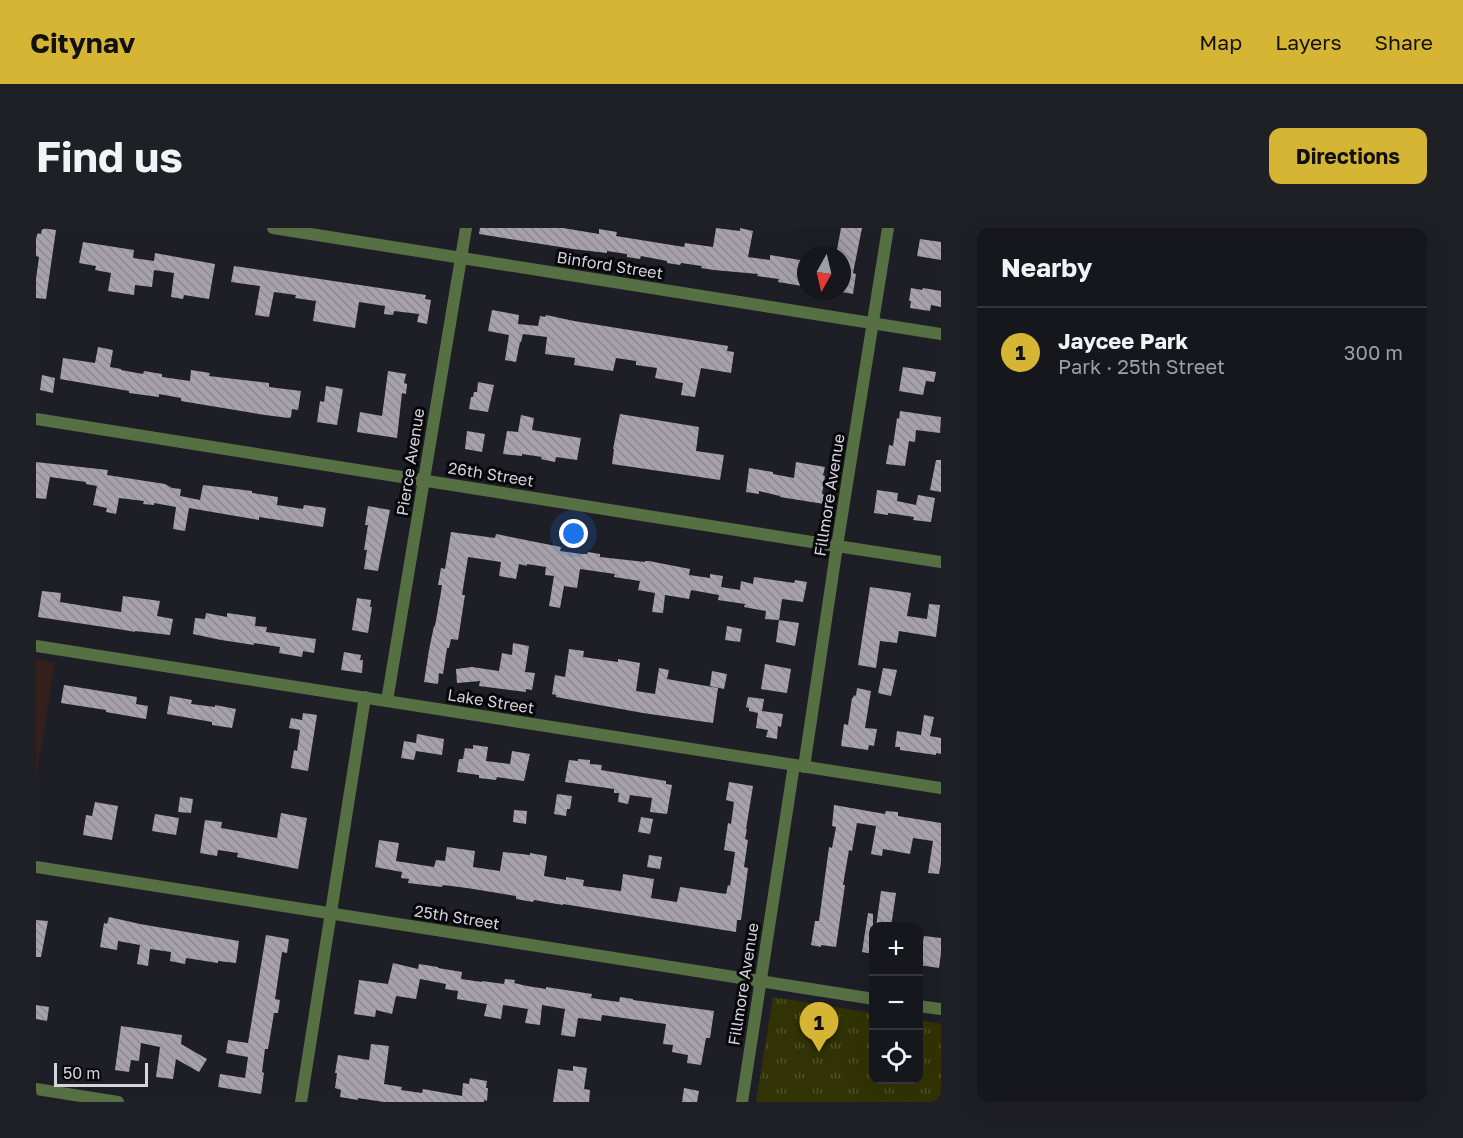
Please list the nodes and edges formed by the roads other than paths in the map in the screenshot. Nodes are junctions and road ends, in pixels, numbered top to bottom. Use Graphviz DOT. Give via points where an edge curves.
graph roads {
  1 [pos="273,228"];
  2 [pos="466,228"];
  3 [pos="888,228"];
  4 [pos="461,258"];
  5 [pos="872,323"];
  6 [pos="941,334"];
  7 [pos="36,418"];
  8 [pos="424,480"];
  9 [pos="837,546"];
  10 [pos="941,562"];
  11 [pos="36,646"];
  12 [pos="365,697"];
  13 [pos="387,701"];
  14 [pos="799,766"];
  15 [pos="941,788"];
  16 [pos="36,867"];
  17 [pos="330,914"];
  18 [pos="760,981"];
  19 [pos="869,998"];
  20 [pos="923,1007"];
  21 [pos="941,1009"];
  22 [pos="36,1089"];
  23 [pos="118,1102"];
  24 [pos="301,1102"];
  25 [pos="742,1102"];
  1 -- 4 [label="street, Binford Street"];
  2 -- 4 [label="street, Pierce Avenue"];
  3 -- 5 [label="street, Fillmore Avenue"];
  4 -- 5 [label="street, Binford Street"];
  4 -- 8 [label="street, Pierce Avenue"];
  5 -- 6 [label="street, Binford Street"];
  5 -- 9 [label="street, Fillmore Avenue"];
  7 -- 8 [label="street, 26th Street"];
  8 -- 9 [label="street, 26th Street"];
  8 -- 13 [label="street, Pierce Avenue"];
  9 -- 10 [label="street, 26th Street"];
  9 -- 14 [label="street, Fillmore Avenue"];
  11 -- 12 [label="street, Lake Street"];
  12 -- 13 [label="street, Lake Street"];
  12 -- 17 [label="street"];
  13 -- 14 [label="street, Lake Street"];
  14 -- 15 [label="street, Lake Street"];
  14 -- 18 [label="street, Fillmore Avenue"];
  16 -- 17 [label="street, 25th Street"];
  17 -- 18 [label="street, 25th Street"];
  17 -- 24 [label="street"];
  18 -- 19 [label="street, 25th Street"];
  18 -- 25 [label="street, Fillmore Avenue"];
  20 -- 21 [label="street"];
  22 -- 23 [label="street"];
}
